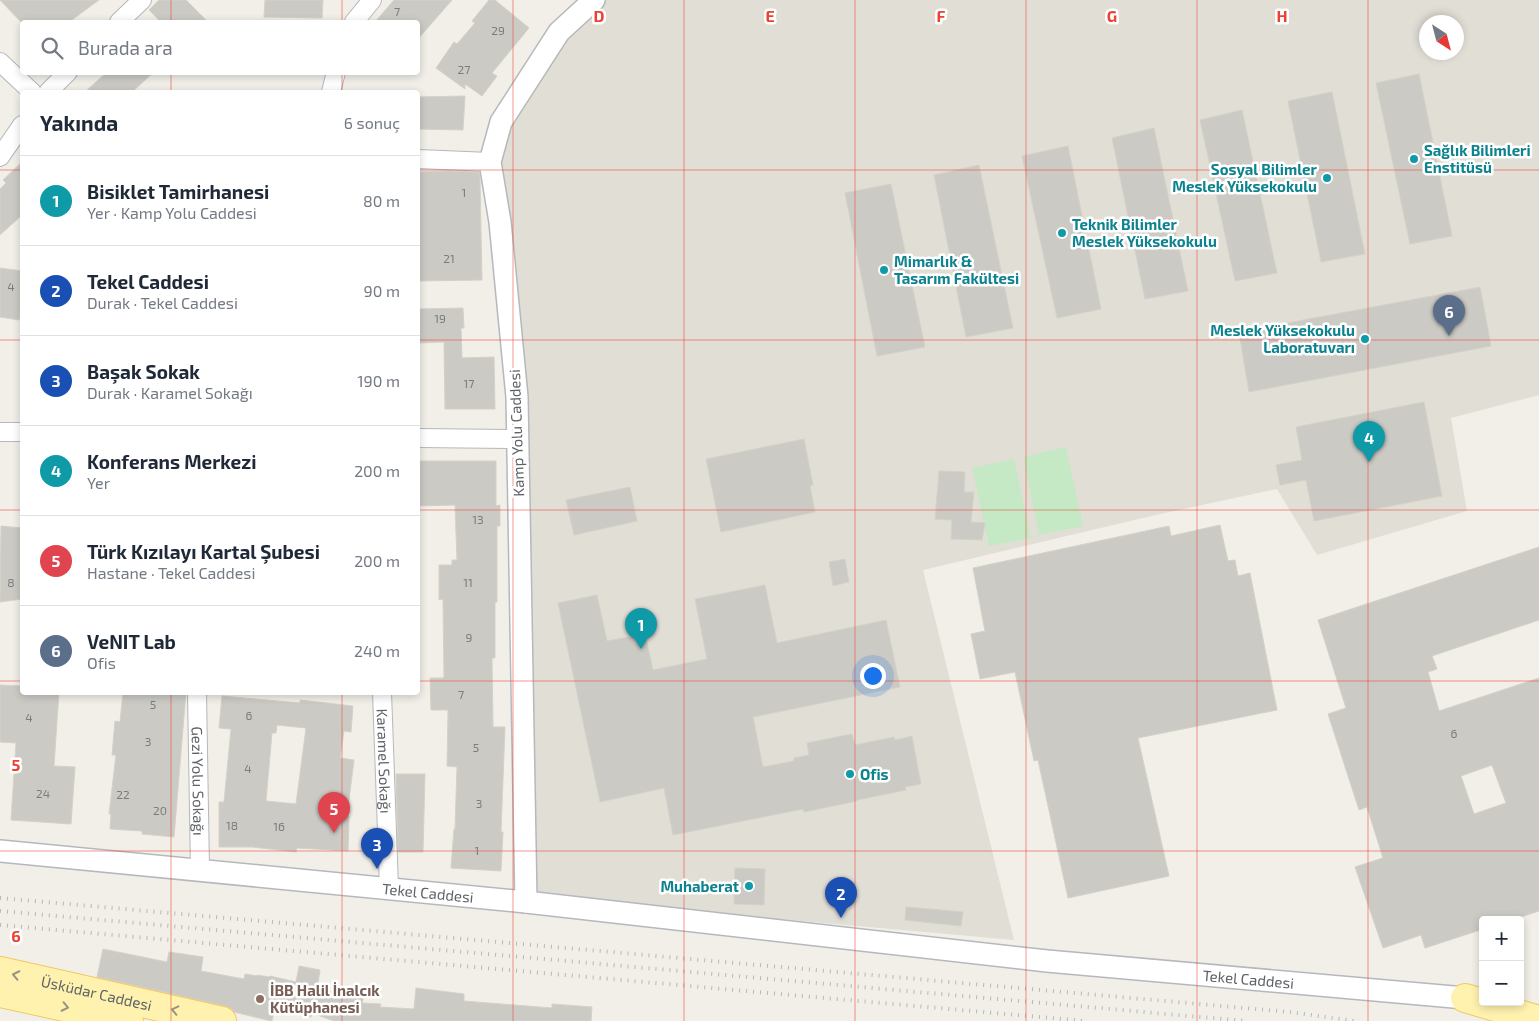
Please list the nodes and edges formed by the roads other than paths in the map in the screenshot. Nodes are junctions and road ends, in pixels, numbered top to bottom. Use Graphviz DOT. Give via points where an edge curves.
graph roads {
  1 [pos="142,0"];
  2 [pos="372,0"];
  3 [pos="594,0"];
  4 [pos="121,20"];
  5 [pos="356,20"];
  6 [pos="0,62"];
  7 [pos="65,75"];
  8 [pos="335,75"];
  9 [pos="30,90"];
  10 [pos="50,90"];
  11 [pos="332,90"];
  12 [pos="20,128"];
  13 [pos="0,157"];
  14 [pos="420,159"];
  15 [pos="490,162"];
  16 [pos="0,432"];
  17 [pos="20,432"];
  18 [pos="420,438"];
  19 [pos="518,439"];
  20 [pos="197,695"];
  21 [pos="382,695"];
  22 [pos="0,851"];
  23 [pos="200,870"];
  24 [pos="389,888"];
  25 [pos="526,902"];
  26 [pos="0,972"];
  27 [pos="0,993"];
  28 [pos="1479,1000"];
  29 [pos="1524,1000"];
  30 [pos="1539,1001"];
  31 [pos="1498,1006"];
  32 [pos="1512,1006"];
  33 [pos="95,1009"];
  34 [pos="1539,1011"];
  35 [pos="1539,1020"];
  36 [pos="129,1021"];
  37 [pos="222,1021"];
  1 -- 4 [label="street"];
  2 -- 5 [label="street"];
  3 -- 15 [label="street, Kamp Yolu Caddesi" via="559,32 501,122"];
  6 -- 9 [label="street"];
  7 -- 10 [label="street"];
  8 -- 11 [label="street"];
  12 -- 13 [label="street"];
  14 -- 15 [label="street"];
  15 -- 19 [label="street, Kamp Yolu Caddesi" via="500,222"];
  16 -- 17 [label="street"];
  18 -- 19 [label="street"];
  19 -- 25 [label="street, Kamp Yolu Caddesi"];
  20 -- 23 [label="street, Gezi Yolu Sokağı"];
  21 -- 24 [label="street, Karamel Sokağı"];
  22 -- 23 [label="street, Tekel Caddesi"];
  23 -- 24 [label="street, Tekel Caddesi"];
  24 -- 25 [label="street, Tekel Caddesi"];
  25 -- 28 [label="street, Tekel Caddesi" via="1047,961"];
  33 -- 26 [label="main road, Üsküdar Caddesi, one-way"];
  27 -- 33 [label="main road, Üsküdar Caddesi, one-way"];
  29 -- 30 [label="main road"];
  31 -- 35 [label="main road"];
  32 -- 34 [label="street, Tekel Caddesi"];
  33 -- 36 [label="main road, Üsküdar Caddesi"];
  37 -- 33 [label="main road, Üsküdar Caddesi, one-way"];
}
